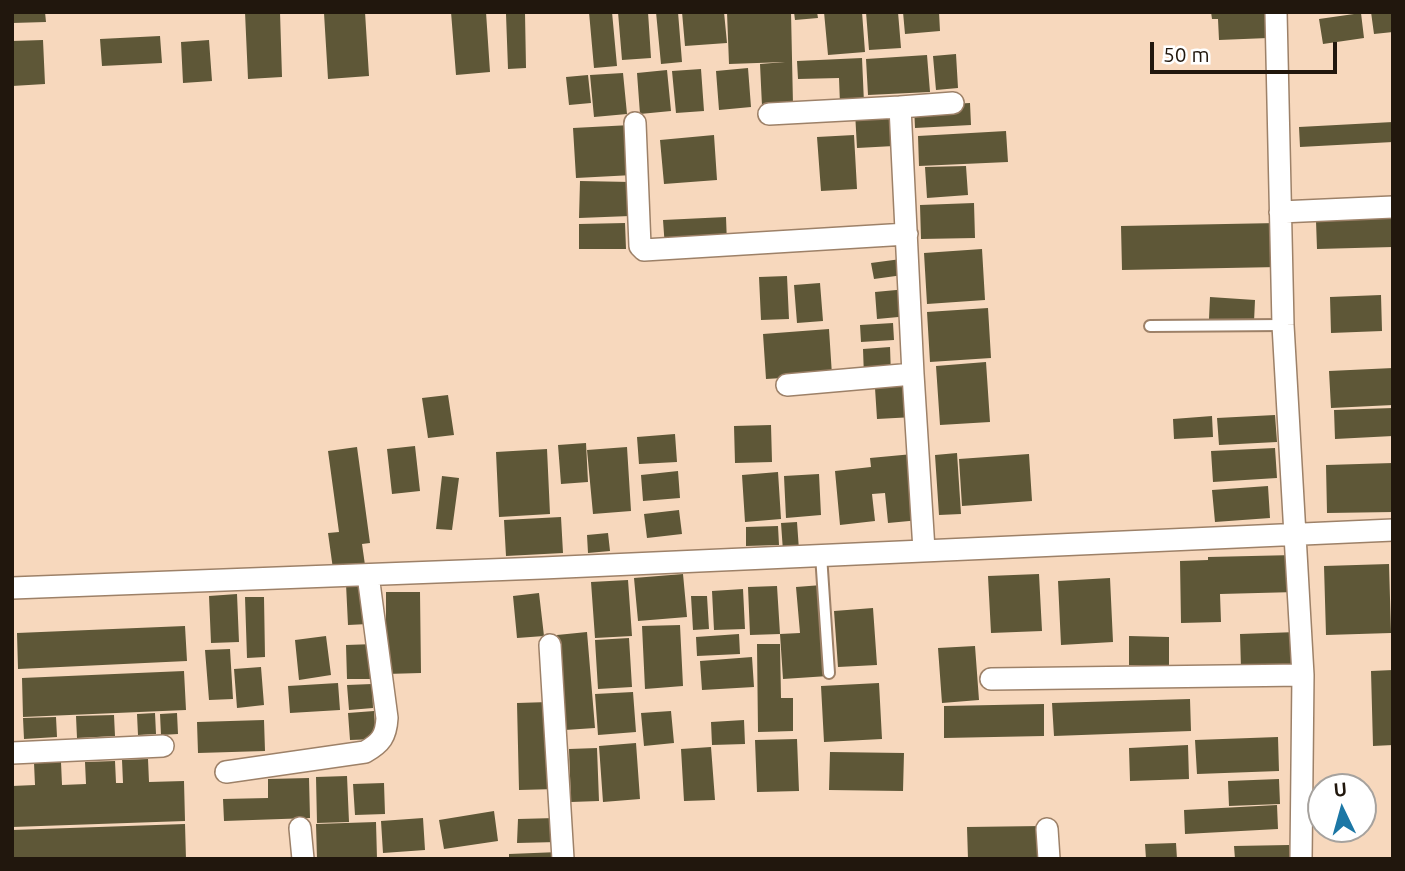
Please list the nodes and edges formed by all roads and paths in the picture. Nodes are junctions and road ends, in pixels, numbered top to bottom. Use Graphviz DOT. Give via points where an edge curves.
graph roads {
  1 [pos="1276,12"];
  2 [pos="953,103"];
  3 [pos="900,107"];
  4 [pos="769,114"];
  5 [pos="635,123"];
  6 [pos="1393,207"];
  7 [pos="1280,212"];
  8 [pos="908,234"];
  9 [pos="1283,325"];
  10 [pos="1150,326"];
  11 [pos="913,374"];
  12 [pos="787,385"];
  13 [pos="1393,530"];
  14 [pos="1294,535"];
  15 [pos="924,550"];
  16 [pos="821,555"];
  17 [pos="368,575"];
  18 [pos="12,588"];
  19 [pos="550,645"];
  20 [pos="829,673"];
  21 [pos="1303,675"];
  22 [pos="991,679"];
  23 [pos="163,746"];
  24 [pos="12,753"];
  25 [pos="226,772"];
  26 [pos="300,828"];
  27 [pos="1047,829"];
  28 [pos="303,859"];
  29 [pos="564,859"];
  30 [pos="1049,859"];
  31 [pos="1301,859"];
  1 -- 7 [label="street"];
  2 -- 3 [label="street"];
  3 -- 4 [label="street"];
  3 -- 8 [label="street"];
  5 -- 8 [label="street" via="640,246 644,250"];
  6 -- 7 [label="street"];
  7 -- 9 [label="street"];
  8 -- 11 [label="street"];
  9 -- 10 [label="lane"];
  9 -- 14 [label="street"];
  11 -- 12 [label="street"];
  11 -- 15 [label="street"];
  13 -- 14 [label="street"];
  14 -- 15 [label="street"];
  14 -- 21 [label="street"];
  15 -- 16 [label="street"];
  16 -- 17 [label="street"];
  16 -- 20 [label="lane"];
  17 -- 18 [label="street"];
  17 -- 25 [label="street" via="387,718 381,741 365,752"];
  19 -- 29 [label="street"];
  21 -- 22 [label="street"];
  21 -- 31 [label="street"];
  23 -- 24 [label="street"];
  26 -- 28 [label="street"];
  27 -- 30 [label="street"];
}
